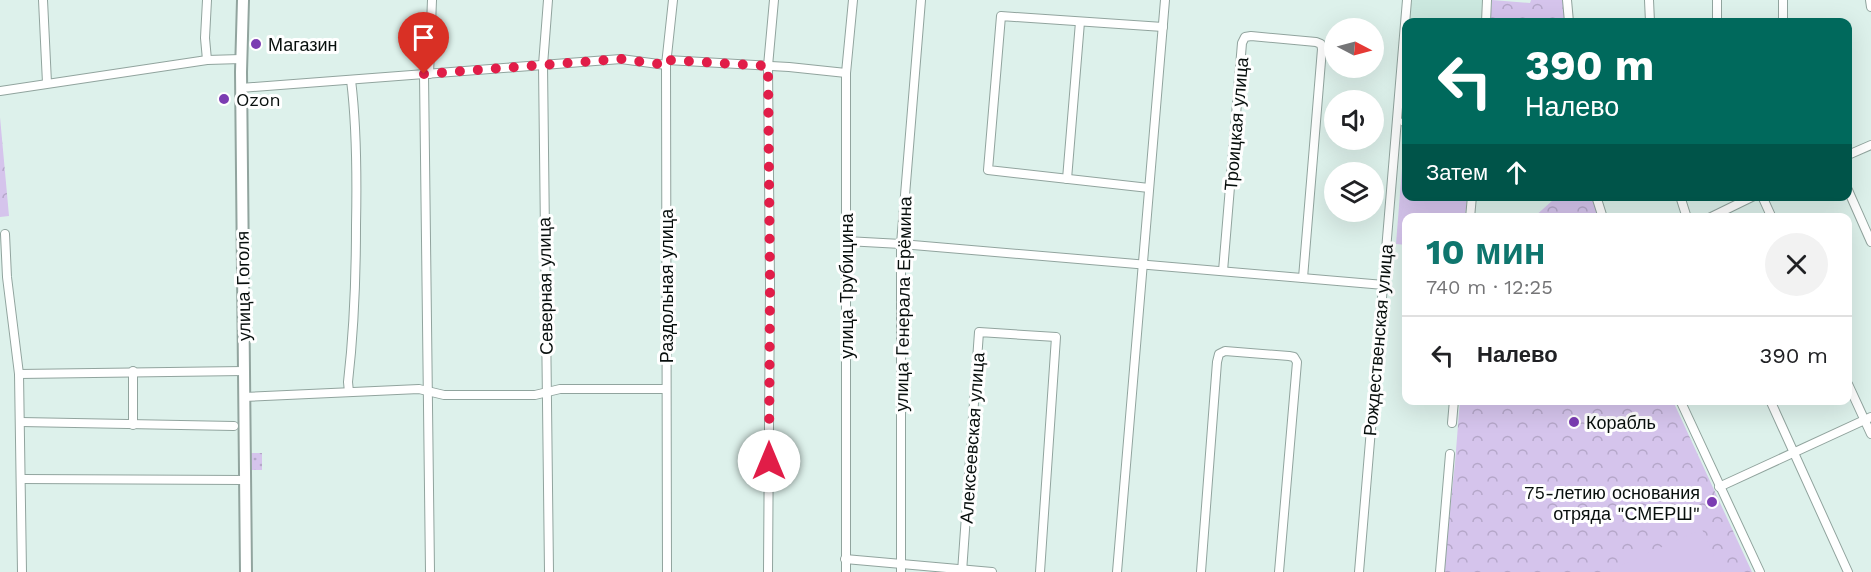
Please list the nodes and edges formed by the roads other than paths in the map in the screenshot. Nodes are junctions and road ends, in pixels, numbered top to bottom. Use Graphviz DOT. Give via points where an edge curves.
graph roads {
  1 [pos="43,0"];
  2 [pos="207,0"];
  3 [pos="243,0"];
  4 [pos="432,0"];
  5 [pos="548,0"];
  6 [pos="673,0"];
  7 [pos="774,0"];
  8 [pos="853,0"];
  9 [pos="921,0"];
  10 [pos="1165,0"];
  11 [pos="1407,0"];
  12 [pos="1487,0"];
  13 [pos="1568,0"];
  14 [pos="1649,0"];
  15 [pos="1717,0"];
  16 [pos="1783,0"];
  17 [pos="1870,0"];
  18 [pos="1871,7"];
  19 [pos="1406,18"];
  20 [pos="1486,18"];
  21 [pos="1569,18"];
  22 [pos="1650,18"];
  23 [pos="1717,18"];
  24 [pos="1783,18"];
  25 [pos="1080,22"];
  26 [pos="1163,27"];
  27 [pos="241,59"];
  28 [pos="207,60"];
  29 [pos="667,62"];
  30 [pos="1402,62"];
  31 [pos="543,65"];
  32 [pos="768,66"];
  33 [pos="846,73"];
  34 [pos="426,74"];
  35 [pos="351,80"];
  36 [pos="47,83"];
  37 [pos="241,88"];
  38 [pos="0,91"];
  39 [pos="1871,145"];
  40 [pos="1852,153"];
  41 [pos="1067,179"];
  42 [pos="1149,188"];
  43 [pos="1852,199"];
  44 [pos="1744,201"];
  45 [pos="1719,213"];
  46 [pos="5,234"];
  47 [pos="846,242"];
  48 [pos="1871,242"];
  49 [pos="901,244"];
  50 [pos="1141,265"];
  51 [pos="1223,271"];
  52 [pos="1303,278"];
  53 [pos="1384,285"];
  54 [pos="133,371"];
  55 [pos="244,371"];
  56 [pos="20,374"];
  57 [pos="666,389"];
  58 [pos="428,391"];
  59 [pos="1852,391"];
  60 [pos="349,392"];
  61 [pos="546,392"];
  62 [pos="244,397"];
  63 [pos="1454,405"];
  64 [pos="1682,405"];
  65 [pos="1772,405"];
  66 [pos="1868,419"];
  67 [pos="21,422"];
  68 [pos="1452,423"];
  69 [pos="134,424"];
  70 [pos="234,426"];
  71 [pos="1871,434"];
  72 [pos="1794,453"];
  73 [pos="1450,454"];
  74 [pos="21,479"];
  75 [pos="245,480"];
  76 [pos="1719,487"];
  77 [pos="845,559"];
  78 [pos="901,569"];
  79 [pos="962,571"];
  80 [pos="22,572"];
  81 [pos="246,572"];
  82 [pos="430,572"];
  83 [pos="549,572"];
  84 [pos="667,572"];
  85 [pos="768,572"];
  86 [pos="846,572"];
  87 [pos="992,572"];
  88 [pos="1040,572"];
  89 [pos="1117,572"];
  90 [pos="1201,572"];
  91 [pos="1279,572"];
  92 [pos="1359,572"];
  93 [pos="1440,572"];
  94 [pos="1760,572"];
  95 [pos="1848,572"];
  1 -- 36 [label="street"];
  2 -- 28 [label="street"];
  3 -- 27 [label="main road, улица Гоголя"];
  4 -- 34 [label="street"];
  5 -- 31 [label="street, Северная улица"];
  6 -- 29 [label="street, Раздольная улица"];
  7 -- 32 [label="street"];
  8 -- 33 [label="street, улица Трубицина"];
  9 -- 49 [label="street, улица Генерала Ерёмина"];
  10 -- 26 [label="street"];
  11 -- 19 [label="street, Рождественская улица"];
  12 -- 20 [label="street"];
  13 -- 21 [label="street"];
  14 -- 22 [label="street"];
  15 -- 23 [label="street"];
  16 -- 24 [label="street"];
  17 -- 18 [label="street"];
  25 -- 26 [label="street"];
  25 -- 41 [label="street"];
  25 -- 41 [label="street" via="1001,15 988,171"];
  26 -- 42 [label="street"];
  27 -- 28 [label="street"];
  27 -- 37 [label="main road, улица Гоголя"];
  28 -- 36 [label="street"];
  29 -- 31 [label="street" via="621,59"];
  29 -- 32 [label="street"];
  29 -- 57 [label="street, Раздольная улица"];
  30 -- 53 [label="street, Рождественская улица"];
  31 -- 34 [label="street"];
  31 -- 61 [label="street, Северная улица"];
  32 -- 33 [label="street"];
  32 -- 85 [label="street"];
  33 -- 47 [label="street, улица Трубицина"];
  34 -- 35 [label="street"];
  34 -- 58 [label="street"];
  35 -- 37 [label="street"];
  35 -- 60 [label="street" via="357,199"];
  36 -- 38 [label="street"];
  37 -- 55 [label="main road, улица Гоголя"];
  39 -- 40 [label="street"];
  41 -- 42 [label="street"];
  42 -- 50 [label="street"];
  43 -- 48 [label="street"];
  44 -- 45 [label="street"];
  46 -- 56 [label="street"];
  47 -- 49 [label="street"];
  47 -- 77 [label="street, улица Трубицина"];
  49 -- 50 [label="street"];
  49 -- 78 [label="street, улица Генерала Ерёмина"];
  50 -- 51 [label="street"];
  50 -- 89 [label="street"];
  51 -- 52 [label="street"];
  51 -- 52 [label="street, Троицкая улица" via="1242,43 1251,36 1321,44"];
  52 -- 53 [label="street"];
  53 -- 92 [label="street, Рождественская улица"];
  54 -- 55 [label="street"];
  54 -- 56 [label="street"];
  54 -- 69 [label="street"];
  55 -- 62 [label="main road, улица Гоголя"];
  56 -- 67 [label="street"];
  57 -- 61 [label="street"];
  57 -- 84 [label="street, Раздольная улица"];
  58 -- 60 [label="street"];
  58 -- 61 [label="street"];
  58 -- 82 [label="street"];
  59 -- 66 [label="street"];
  60 -- 62 [label="street"];
  61 -- 83 [label="street, Северная улица"];
  62 -- 75 [label="main road, улица Гоголя"];
  63 -- 68 [label="street"];
  64 -- 76 [label="street"];
  65 -- 72 [label="street"];
  66 -- 71 [label="street"];
  66 -- 72 [label="street"];
  67 -- 69 [label="street"];
  67 -- 74 [label="street"];
  69 -- 70 [label="street"];
  72 -- 76 [label="street"];
  72 -- 95 [label="street"];
  73 -- 93 [label="street"];
  74 -- 75 [label="street"];
  74 -- 80 [label="street"];
  75 -- 81 [label="main road, улица Гоголя"];
  76 -- 94 [label="street"];
  77 -- 78 [label="street"];
  77 -- 86 [label="street, улица Трубицина"];
  78 -- 79 [label="street"];
  79 -- 87 [label="street"];
  79 -- 88 [label="street, Алексеевская улица" via="979,332 1056,336"];
  90 -- 91 [label="street" via="1217,362 1219,354 1225,351 1289,356 1297,362"];
}
